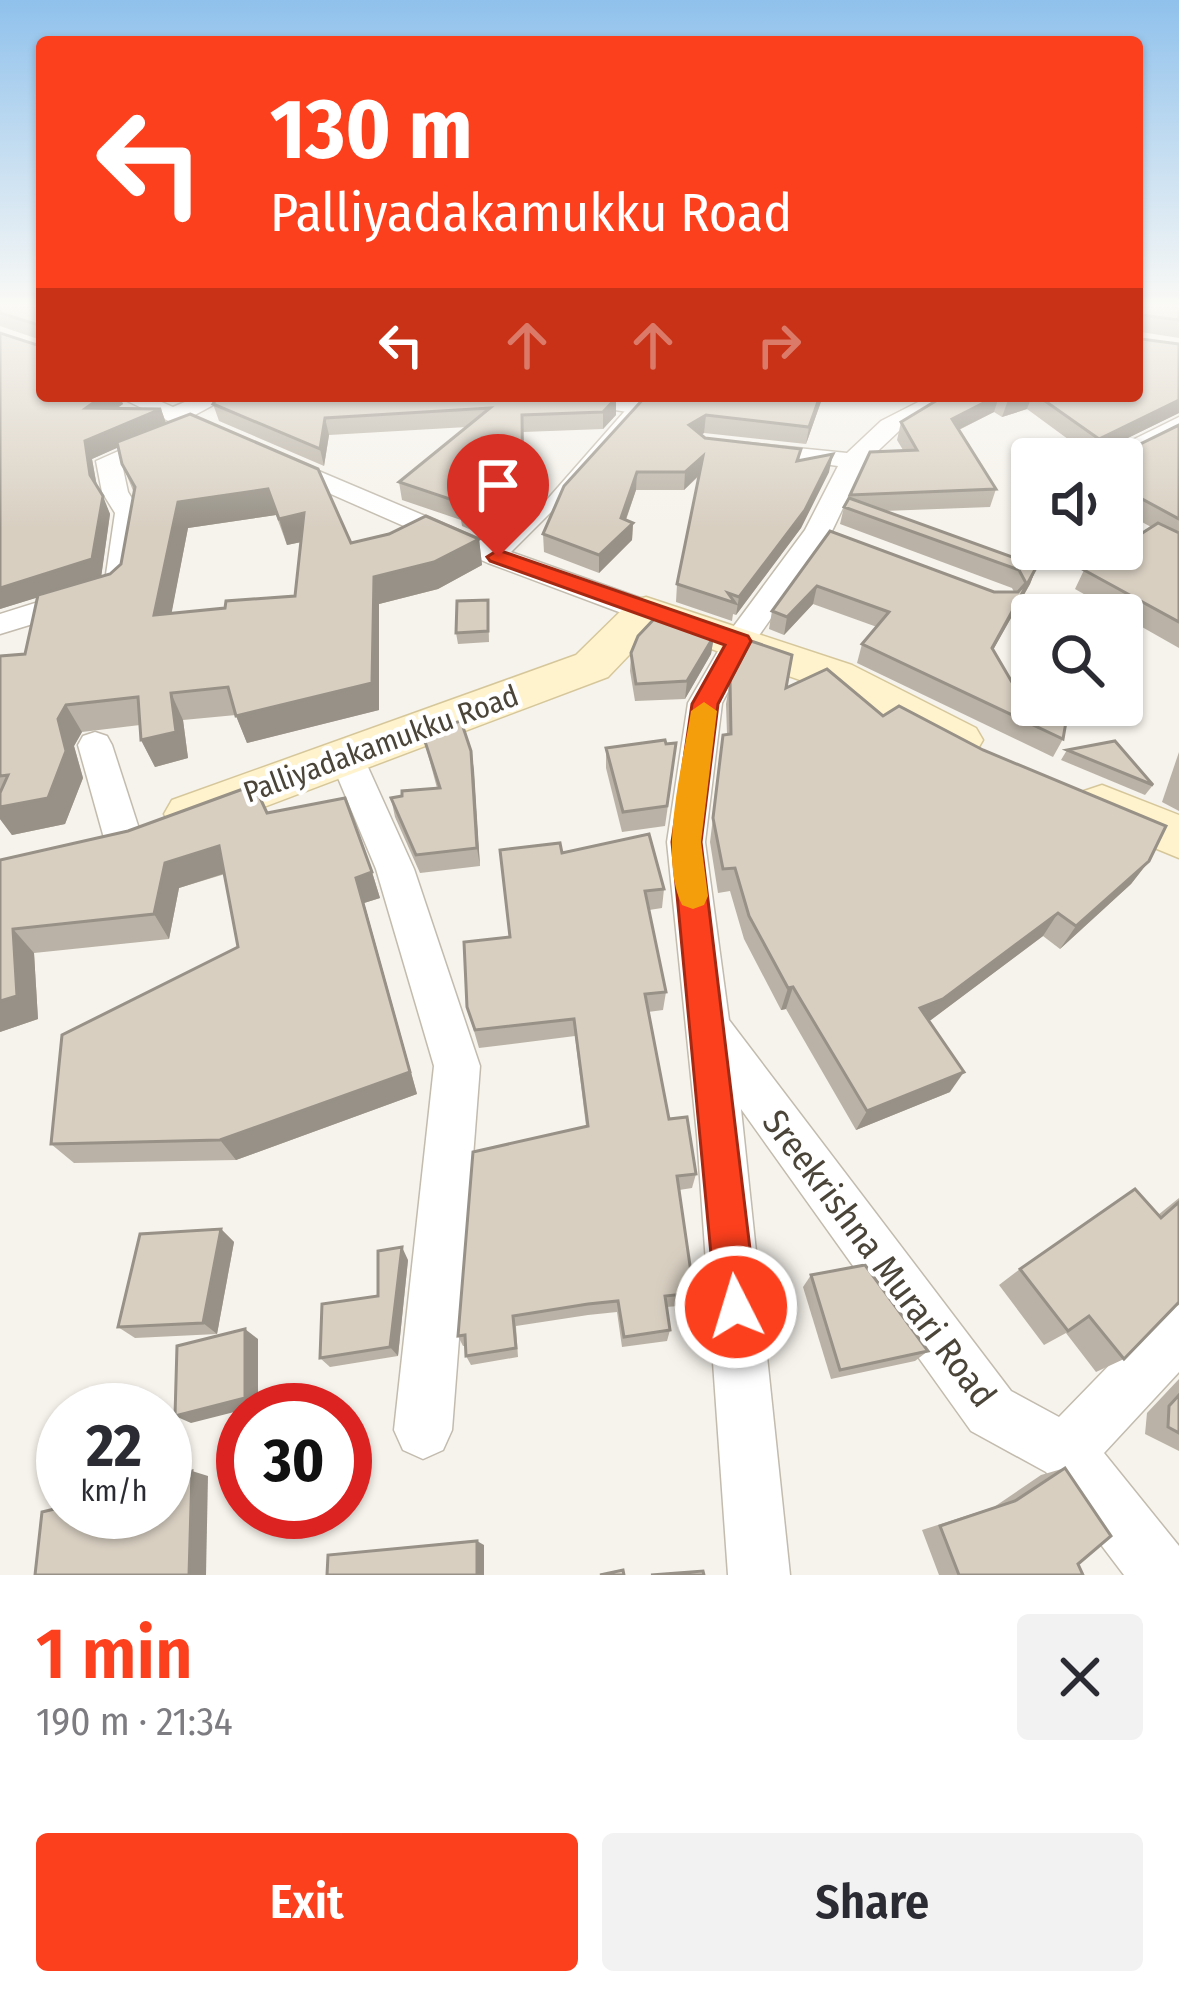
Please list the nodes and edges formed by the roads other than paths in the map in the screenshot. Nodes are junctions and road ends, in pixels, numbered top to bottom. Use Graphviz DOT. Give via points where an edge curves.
graph roads {
  1 [pos="142,402"];
  2 [pos="210,402"];
  3 [pos="638,402"];
  4 [pos="895,402"];
  5 [pos="936,402"];
  6 [pos="185,422"];
  7 [pos="1179,424"];
  8 [pos="890,426"];
  9 [pos="1143,442"];
  10 [pos="724,445"];
  11 [pos="853,461"];
  12 [pos="498,557"];
  13 [pos="646,611"];
  14 [pos="0,625"];
  15 [pos="739,641"];
  16 [pos="95,745"];
  17 [pos="345,754"];
  18 [pos="992,758"];
  19 [pos="1054,784"];
  20 [pos="1179,837"];
  21 [pos="99,844"];
  22 [pos="710,1030"];
  23 [pos="1179,1332"];
  24 [pos="423,1430"];
  25 [pos="1066,1452"];
  26 [pos="759,1575"];
  27 [pos="1163,1575"];
  1 -- 6 [label="street"];
  2 -- 6 [label="street"];
  3 -- 12 [label="lane"];
  4 -- 8 [label="street"];
  5 -- 8 [label="street"];
  6 -- 12 [label="street"];
  6 -- 14 [label="street" via="110,461 128,513 119,584"];
  7 -- 9 [label="street"];
  8 -- 11 [label="street"];
  10 -- 11 [label="street"];
  11 -- 15 [label="street" via="828,535"];
  12 -- 13 [label="street"];
  13 -- 15 [label="street"];
  13 -- 17 [label="street, Palliyadakamukku Road" via="592,666"];
  15 -- 18 [label="street" via="836,676"];
  15 -- 22 [label="street" via="705,704 686,842"];
  16 -- 21 [label="street"];
  17 -- 21 [label="street, Palliyadakamukku Road"];
  17 -- 24 [label="street" via="395,869 457,1066"];
  19 -- 20 [label="street"];
  22 -- 25 [label="street, Sreekrishna Murari Road" via="991,1411"];
  22 -- 26 [label="street"];
  23 -- 25 [label="street"];
  25 -- 27 [label="street, Sreekrishna Murari Road"];
}
